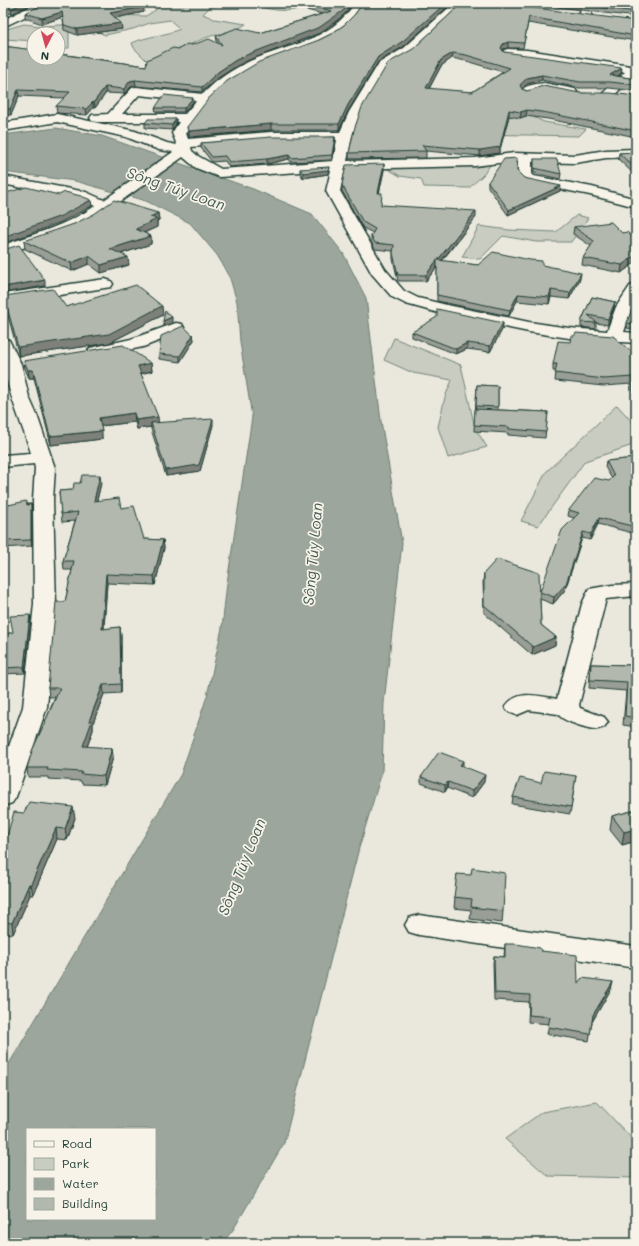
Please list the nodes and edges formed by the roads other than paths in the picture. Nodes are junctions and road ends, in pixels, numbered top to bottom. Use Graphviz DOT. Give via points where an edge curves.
graph roads {
  1 [pos="46,3"];
  2 [pos="360,3"];
  3 [pos="460,3"];
  4 [pos="589,3"];
  5 [pos="600,17"];
  6 [pos="3,24"];
  7 [pos="508,53"];
  8 [pos="635,68"];
  9 [pos="527,91"];
  10 [pos="597,94"];
  11 [pos="626,95"];
  12 [pos="206,98"];
  13 [pos="3,117"];
  14 [pos="57,118"];
  15 [pos="112,118"];
  16 [pos="142,118"];
  17 [pos="188,118"];
  18 [pos="3,127"];
  19 [pos="133,133"];
  20 [pos="345,136"];
  21 [pos="183,142"];
  22 [pos="636,153"];
  23 [pos="525,158"];
  24 [pos="338,165"];
  25 [pos="3,180"];
  26 [pos="110,203"];
  27 [pos="636,203"];
  28 [pos="3,250"];
  29 [pos="105,284"];
  30 [pos="636,289"];
  31 [pos="3,299"];
  32 [pos="176,328"];
  33 [pos="614,336"];
  34 [pos="636,338"];
  35 [pos="3,344"];
  36 [pos="84,354"];
  37 [pos="42,458"];
  38 [pos="3,461"];
  39 [pos="636,590"];
  40 [pos="567,705"];
  41 [pos="517,707"];
  42 [pos="596,722"];
  43 [pos="3,797"];
  44 [pos="418,925"];
  45 [pos="636,957"];
  1 -- 6 [label="main road"];
  2 -- 12 [label="main road" via="343,25 332,32 239,71"];
  3 -- 20 [label="main road" via="408,51 383,66 355,112"];
  4 -- 5 [label="main road" via="581,14"];
  7 -- 8 [label="main road"];
  8 -- 10 [label="main road"];
  9 -- 10 [label="main road" via="542,86"];
  10 -- 11 [label="main road"];
  12 -- 15 [label="main road" via="136,91"];
  12 -- 17 [label="main road"];
  13 -- 14 [label="main road"];
  14 -- 15 [label="main road"];
  14 -- 18 [label="main road"];
  14 -- 19 [label="main road"];
  15 -- 16 [label="main road"];
  16 -- 17 [label="main road"];
  16 -- 19 [label="main road"];
  17 -- 21 [label="main road"];
  19 -- 21 [label="main road"];
  19 -- 21 [label="main road" via="164,147"];
  20 -- 21 [label="main road" via="271,136"];
  20 -- 24 [label="main road"];
  21 -- 24 [label="main road" via="203,167 219,173"];
  21 -- 26 [label="main road"];
  22 -- 23 [label="main road" via="576,159"];
  23 -- 24 [label="main road" via="475,162"];
  23 -- 27 [label="main road" via="525,176 530,179"];
  24 -- 33 [label="main road" via="333,191 378,271 398,294 412,301 446,310 529,327"];
  25 -- 26 [label="main road"];
  26 -- 28 [label="main road" via="69,227"];
  29 -- 31 [label="main road"];
  30 -- 33 [label="main road" via="624,307"];
  32 -- 36 [label="main road" via="143,342"];
  33 -- 34 [label="main road"];
  35 -- 37 [label="main road" via="19,363 20,397"];
  37 -- 38 [label="main road"];
  37 -- 43 [label="main road" via="46,468 45,604 35,707"];
  39 -- 40 [label="main road" via="596,594"];
  40 -- 41 [label="main road" via="561,707 526,702"];
  40 -- 42 [label="main road" via="569,713"];
  44 -- 45 [label="main road"];
}
